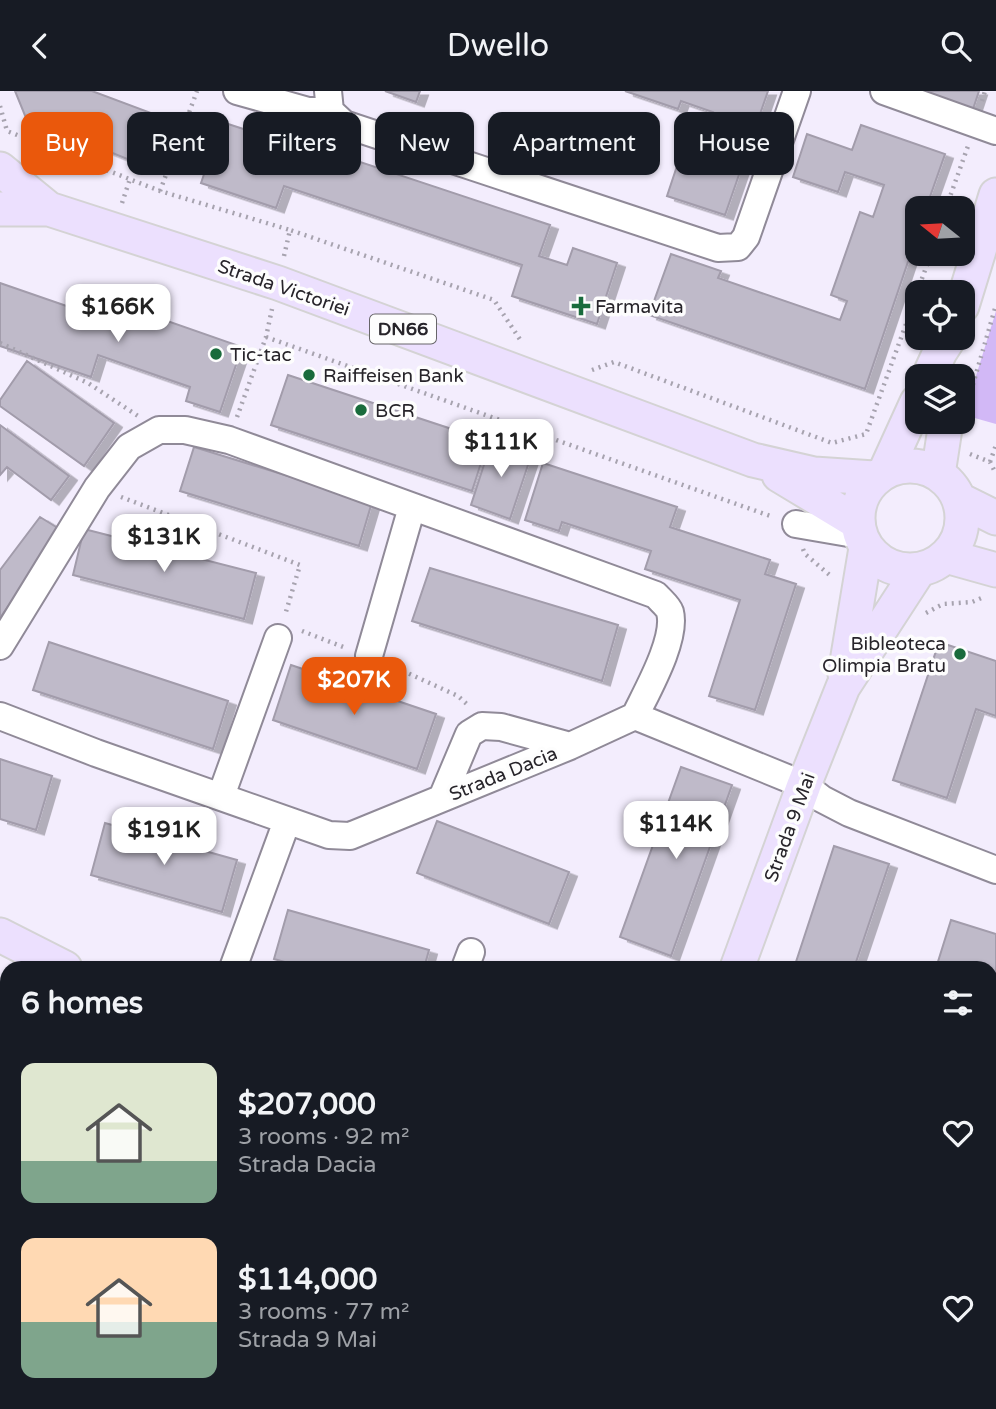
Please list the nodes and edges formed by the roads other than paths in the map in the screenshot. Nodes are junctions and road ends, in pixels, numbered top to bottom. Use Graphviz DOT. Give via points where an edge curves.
graph roads {
  1 [pos="237,91"];
  2 [pos="797,91"];
  3 [pos="884,91"];
  4 [pos="329,101"];
  5 [pos="986,127"];
  6 [pos="0,169"];
  7 [pos="996,195"];
  8 [pos="0,209"];
  9 [pos="49,209"];
  10 [pos="970,280"];
  11 [pos="905,425"];
  12 [pos="950,434"];
  13 [pos="753,460"];
  14 [pos="880,474"];
  15 [pos="938,474"];
  16 [pos="960,500"];
  17 [pos="412,507"];
  18 [pos="996,518"];
  19 [pos="796,524"];
  20 [pos="861,535"];
  21 [pos="933,563"];
  22 [pos="995,582"];
  23 [pos="285,630"];
  24 [pos="0,646"];
  25 [pos="369,656"];
  26 [pos="843,687"];
  27 [pos="0,716"];
  28 [pos="635,716"];
  29 [pos="570,745"];
  30 [pos="804,785"];
  31 [pos="221,796"];
  32 [pos="442,798"];
  33 [pos="287,821"];
  34 [pos="996,870"];
  35 [pos="0,935"];
  36 [pos="51,961"];
  37 [pos="236,961"];
  38 [pos="740,961"];
  1 -- 4 [label="street" via="308,111"];
  2 -- 4 [label="street" via="746,237 738,247 718,248 344,124"];
  3 -- 5 [label="street"];
  6 -- 9 [label="main road, Strada Victoriei / DN66"];
  7 -- 10 [label="main road"];
  8 -- 9 [label="main road, Strada Victoriei / DN66"];
  9 -- 13 [label="main road, Strada Victoriei / DN66" via="278,283"];
  11 -- 14 [label="main road"];
  12 -- 15 [label="main road"];
  13 -- 14 [label="main road, Strada Victoriei / DN66" via="814,474"];
  13 -- 20 [label="main road, Strada Victoriei / DN66"];
  14 -- 15 [label="main road, Strada Victoriei" via="913,467"];
  14 -- 20 [label="main road" via="860,498"];
  15 -- 16 [label="main road"];
  16 -- 18 [label="main road"];
  16 -- 21 [label="main road" via="963,515 956,544"];
  17 -- 24 [label="street" via="229,440 185,430 159,430 129,447 97,488"];
  17 -- 25 [label="street"];
  17 -- 28 [label="street" via="656,595 669,610 671,631"];
  19 -- 20 [label="street"];
  20 -- 21 [label="main road, Strada Victoriei" via="876,559 890,566 904,570"];
  20 -- 26 [label="main road, Strada 9 Mai"];
  21 -- 22 [label="main road, Strada Victoriei"];
  21 -- 26 [label="main road, Strada 9 Mai"];
  23 -- 31 [label="street"];
  26 -- 30 [label="main road, Strada 9 Mai"];
  27 -- 31 [label="street, Strada Dacia"];
  28 -- 29 [label="street, Strada Dacia"];
  28 -- 30 [label="street"];
  29 -- 32 [label="street, Strada Dacia"];
  29 -- 32 [label="street" via="482,726 469,734"];
  30 -- 34 [label="street" via="849,813"];
  30 -- 38 [label="main road, Strada 9 Mai"];
  31 -- 33 [label="street, Strada Dacia"];
  32 -- 33 [label="street, Strada Dacia" via="350,836 329,835"];
  33 -- 37 [label="street"];
  35 -- 36 [label="main road"];
}
